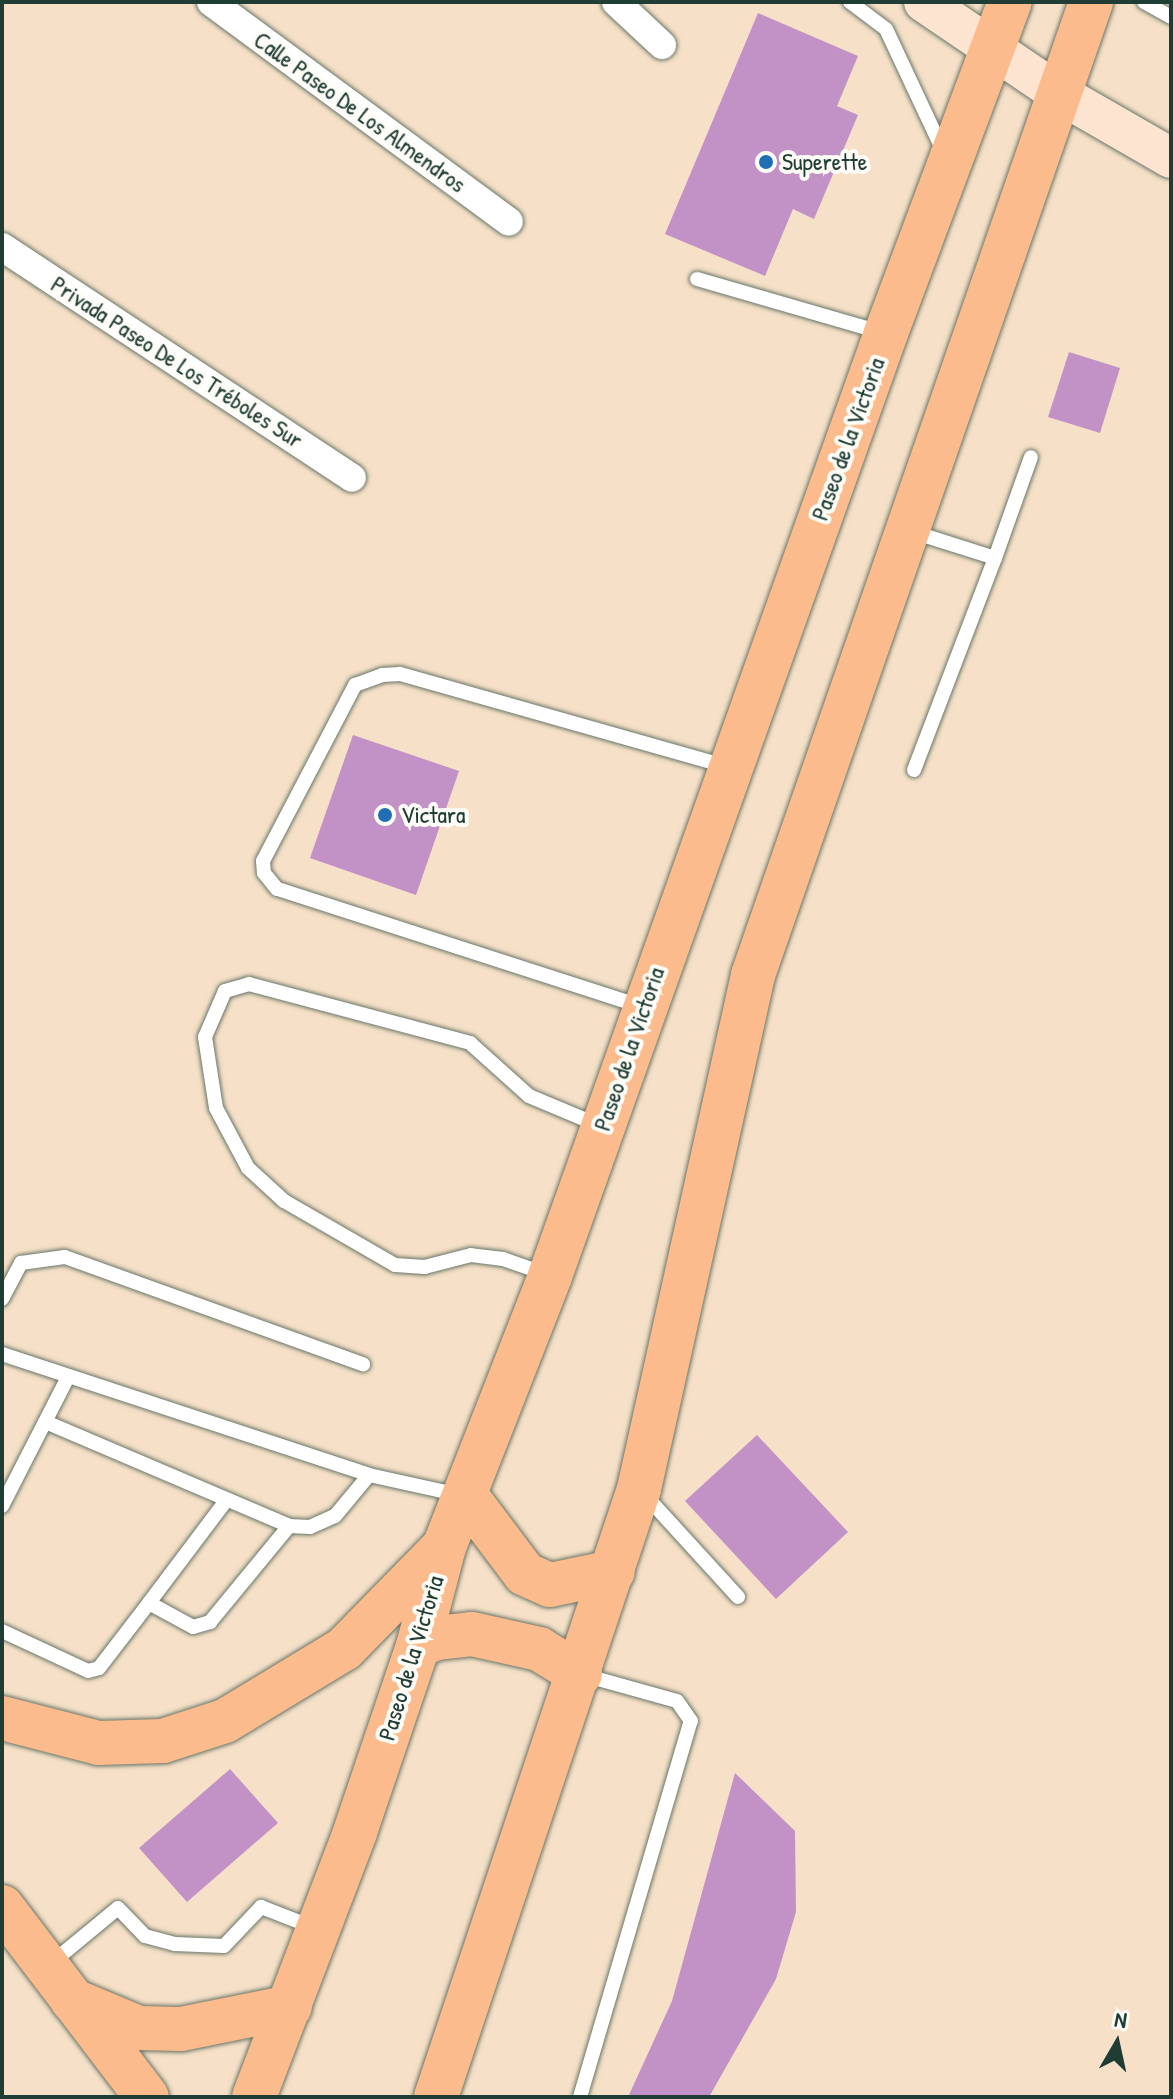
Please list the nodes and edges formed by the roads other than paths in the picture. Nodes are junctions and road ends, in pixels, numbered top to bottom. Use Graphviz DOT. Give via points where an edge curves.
graph roads {
  1 [pos="211,2"];
  2 [pos="616,2"];
  3 [pos="850,2"];
  4 [pos="924,2"];
  5 [pos="1010,2"];
  6 [pos="1091,2"];
  7 [pos="1144,2"];
  8 [pos="1171,17"];
  9 [pos="662,45"];
  10 [pos="994,49"];
  11 [pos="1058,93"];
  12 [pos="1171,158"];
  13 [pos="951,165"];
  14 [pos="509,222"];
  15 [pos="2,247"];
  16 [pos="697,279"];
  17 [pos="886,333"];
  18 [pos="1031,457"];
  19 [pos="352,478"];
  20 [pos="910,531"];
  21 [pos="995,558"];
  22 [pos="730,767"];
  23 [pos="914,770"];
  24 [pos="643,1007"];
  25 [pos="602,1126"];
  26 [pos="550,1276"];
  27 [pos="2,1299"];
  28 [pos="2,1354"];
  29 [pos="363,1364"];
  30 [pos="68,1377"];
  31 [pos="48,1423"];
  32 [pos="369,1475"];
  33 [pos="639,1489"];
  34 [pos="467,1497"];
  35 [pos="225,1502"];
  36 [pos="2,1506"];
  37 [pos="289,1526"];
  38 [pos="444,1547"];
  39 [pos="613,1572"];
  40 [pos="738,1597"];
  41 [pos="149,1603"];
  42 [pos="2,1631"];
  43 [pos="418,1646"];
  44 [pos="580,1674"];
  45 [pos="2,1718"];
  46 [pos="2,1907"];
  47 [pos="319,1929"];
  48 [pos="58,1983"];
  49 [pos="290,2007"];
  50 [pos="147,2097"];
  51 [pos="254,2097"];
  52 [pos="436,2097"];
  53 [pos="580,2097"];
  1 -- 14 [label="street, Calle Paseo De Los Almendros"];
  2 -- 9 [label="street"];
  3 -- 13 [label="lane" via="886,29"];
  4 -- 10 [label="street"];
  5 -- 10 [label="main road, Paseo de la Victoria"];
  6 -- 11 [label="main road"];
  7 -- 8 [label="lane"];
  10 -- 11 [label="street"];
  10 -- 13 [label="main road, Paseo de la Victoria"];
  11 -- 12 [label="street"];
  11 -- 20 [label="main road"];
  13 -- 17 [label="main road, Paseo de la Victoria"];
  15 -- 19 [label="street, Privada Paseo De Los Tréboles Sur"];
  16 -- 17 [label="lane"];
  17 -- 22 [label="main road, Paseo de la Victoria"];
  18 -- 21 [label="lane"];
  20 -- 21 [label="lane"];
  20 -- 33 [label="main road" via="753,975"];
  21 -- 23 [label="lane"];
  22 -- 24 [label="main road, Paseo de la Victoria"];
  22 -- 24 [label="lane" via="400,674 382,675 355,685 263,861 264,873 277,889"];
  24 -- 25 [label="main road, Paseo de la Victoria"];
  25 -- 26 [label="main road, Paseo de la Victoria"];
  25 -- 26 [label="lane" via="529,1096 470,1043 249,984 225,991 205,1037 216,1108 248,1168 284,1201 395,1265 425,1267 471,1255 503,1259"];
  26 -- 34 [label="main road, Paseo de la Victoria"];
  27 -- 29 [label="lane" via="21,1263 65,1257"];
  28 -- 30 [label="lane"];
  30 -- 31 [label="lane"];
  30 -- 32 [label="lane"];
  31 -- 35 [label="lane"];
  31 -- 36 [label="lane"];
  32 -- 34 [label="lane"];
  32 -- 37 [label="lane" via="335,1516 310,1527"];
  33 -- 39 [label="main road"];
  33 -- 40 [label="lane"];
  34 -- 38 [label="main road, Paseo de la Victoria"];
  34 -- 39 [label="main road" via="525,1574 550,1585"];
  35 -- 37 [label="lane"];
  35 -- 41 [label="lane"];
  37 -- 41 [label="lane" via="205,1625 193,1627"];
  38 -- 43 [label="main road, Paseo de la Victoria"];
  38 -- 45 [label="main road" via="344,1649 225,1721 163,1741 99,1743"];
  39 -- 44 [label="main road"];
  41 -- 42 [label="lane" via="99,1668 88,1671"];
  43 -- 44 [label="main road" via="472,1634 539,1649"];
  43 -- 47 [label="main road, Paseo de la Victoria"];
  44 -- 52 [label="main road"];
  44 -- 53 [label="lane" via="677,1701 691,1721"];
  46 -- 48 [label="main road"];
  47 -- 48 [label="lane" via="261,1907 224,1946 175,1944 145,1936 118,1908"];
  47 -- 49 [label="main road, Paseo de la Victoria"];
  48 -- 49 [label="main road" via="139,2028 192,2027"];
  48 -- 50 [label="main road"];
  49 -- 51 [label="main road, Paseo de la Victoria"];
}
